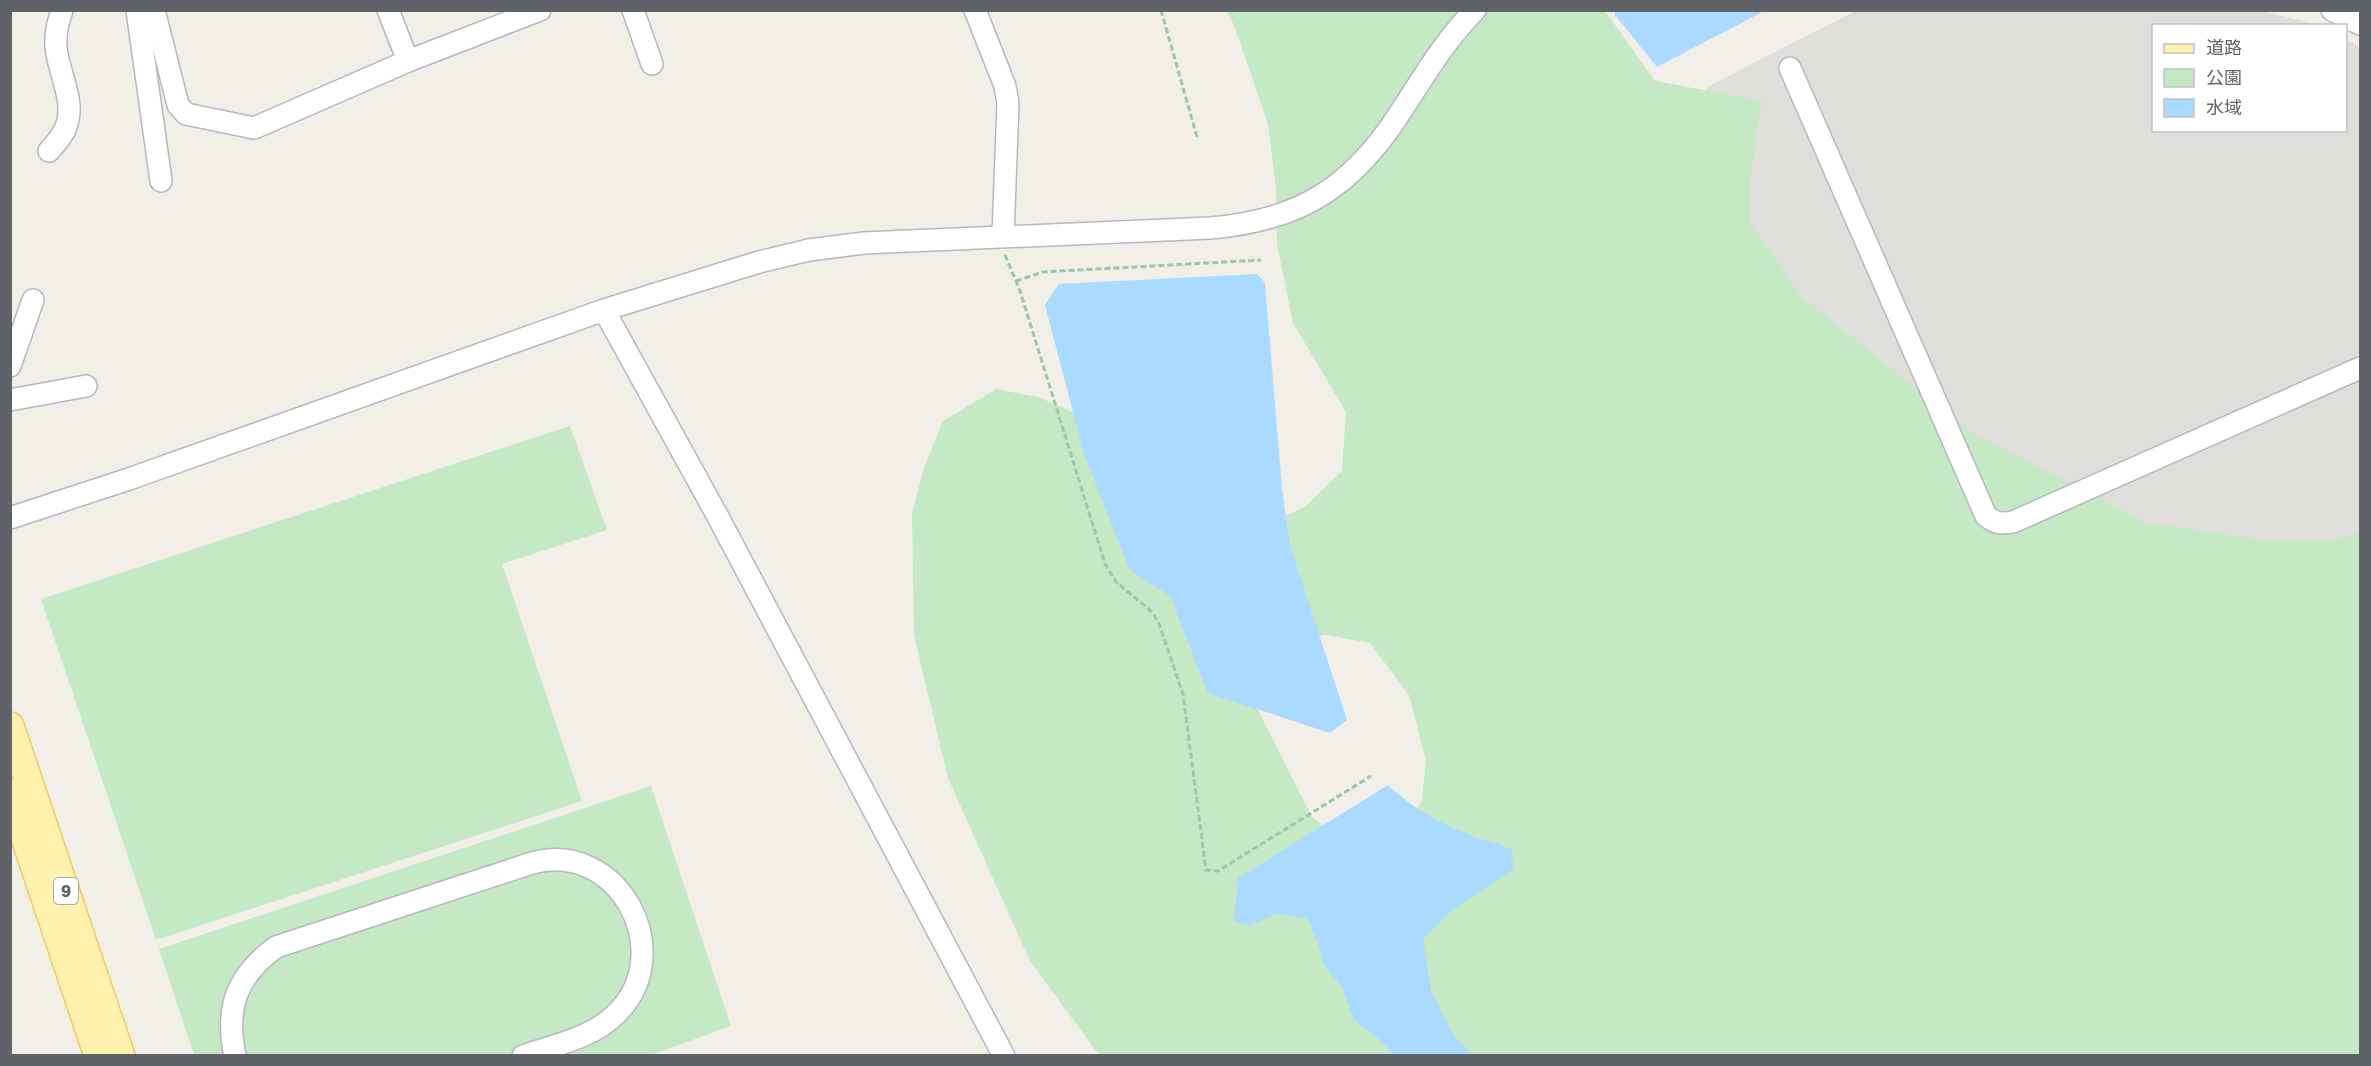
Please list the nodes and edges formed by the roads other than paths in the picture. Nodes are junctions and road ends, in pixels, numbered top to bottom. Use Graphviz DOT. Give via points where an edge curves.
graph roads {
  1 [pos="62,10"];
  2 [pos="137,10"];
  3 [pos="154,10"];
  4 [pos="388,10"];
  5 [pos="540,10"];
  6 [pos="633,10"];
  7 [pos="975,10"];
  8 [pos="1475,10"];
  9 [pos="2332,10"];
  10 [pos="2361,24"];
  11 [pos="408,61"];
  12 [pos="652,64"];
  13 [pos="1790,68"];
  14 [pos="49,151"];
  15 [pos="161,181"];
  16 [pos="1003,236"];
  17 [pos="33,300"];
  18 [pos="604,310"];
  19 [pos="10,366"];
  20 [pos="2361,368"];
  21 [pos="86,386"];
  22 [pos="10,400"];
  23 [pos="10,518"];
  24 [pos="10,726"];
  25 [pos="10,793"];
  26 [pos="98,1056"];
  27 [pos="121,1056"];
  28 [pos="235,1056"];
  29 [pos="523,1056"];
  30 [pos="1004,1056"];
  1 -- 14 [label="street" via="56,27 56,48 68,122"];
  2 -- 15 [label="street"];
  3 -- 11 [label="street" via="178,105 186,114 243,126 254,128"];
  4 -- 11 [label="street"];
  5 -- 11 [label="street"];
  6 -- 12 [label="street"];
  7 -- 16 [label="street" via="1008,103"];
  8 -- 16 [label="street" via="1458,28 1364,161 1308,203 1246,225"];
  9 -- 10 [label="street"];
  13 -- 20 [label="street" via="1986,516 1993,521 2001,525 2013,522"];
  16 -- 18 [label="street" via="864,243 809,250"];
  17 -- 19 [label="street"];
  18 -- 23 [label="street"];
  18 -- 30 [label="street"];
  21 -- 22 [label="street"];
  24 -- 27 [label="main road, 9"];
  25 -- 26 [label="main road, 9"];
  28 -- 29 [label="street" via="230,1021 236,997 246,976 276,947 532,863 561,860 609,878 627,898 640,926 640,973 618,1013 596,1031"];
}
